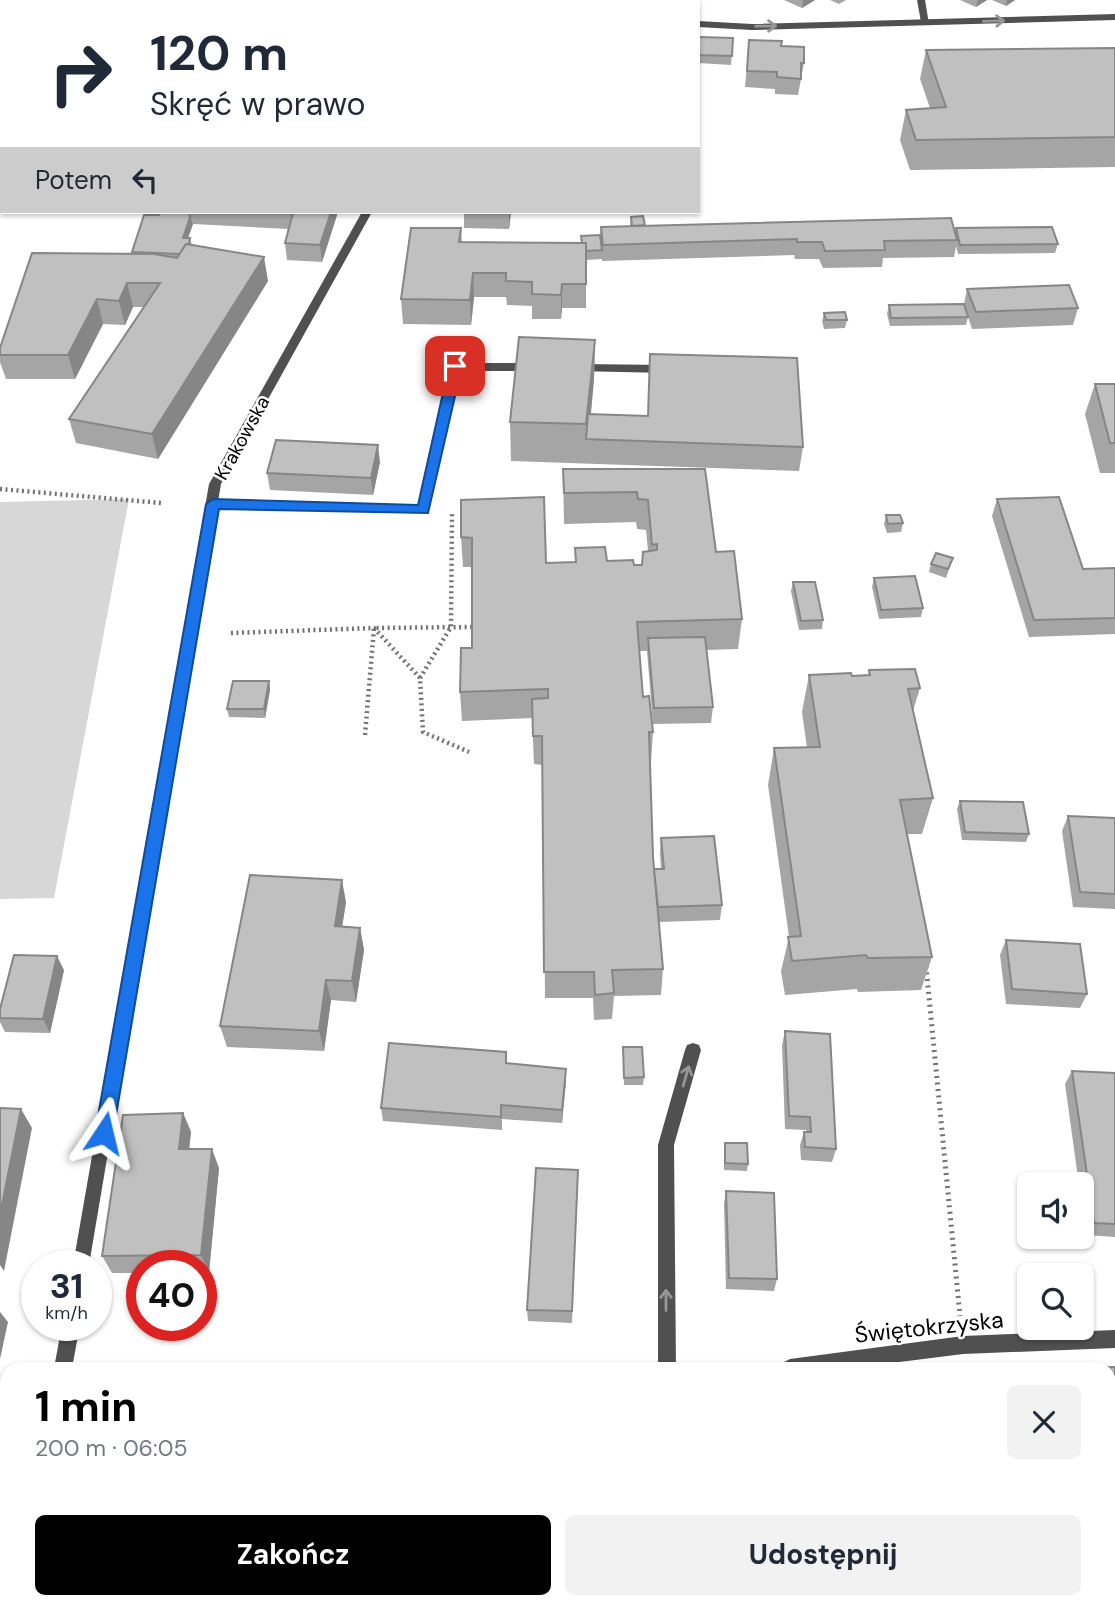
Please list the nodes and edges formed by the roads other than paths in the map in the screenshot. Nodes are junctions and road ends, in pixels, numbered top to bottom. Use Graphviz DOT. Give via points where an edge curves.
graph roads {
  1 [pos="921,0"];
  2 [pos="1115,17"];
  3 [pos="926,22"];
  4 [pos="700,24"];
  5 [pos="366,214"];
  6 [pos="552,368"];
  7 [pos="566,368"];
  8 [pos="677,369"];
  9 [pos="213,504"];
  10 [pos="693,1050"];
  11 [pos="84,1250"];
  12 [pos="1115,1339"];
  13 [pos="68,1341"];
  14 [pos="64,1362"];
  15 [pos="667,1362"];
  16 [pos="835,1362"];
  1 -- 3 [label="street"];
  3 -- 2 [label="street, one-way"];
  4 -- 3 [label="street, one-way"];
  5 -- 9 [label="street, Krakowska" via="215,484"];
  6 -- 9 [label="street" via="455,366 424,510"];
  7 -- 8 [label="street"];
  9 -- 11 [label="street, Krakowska"];
  15 -- 10 [label="street, one-way" via="666,1145"];
  12 -- 16 [label="street, Świętokrzyska" via="962,1345"];
  13 -- 14 [label="street"];
}
